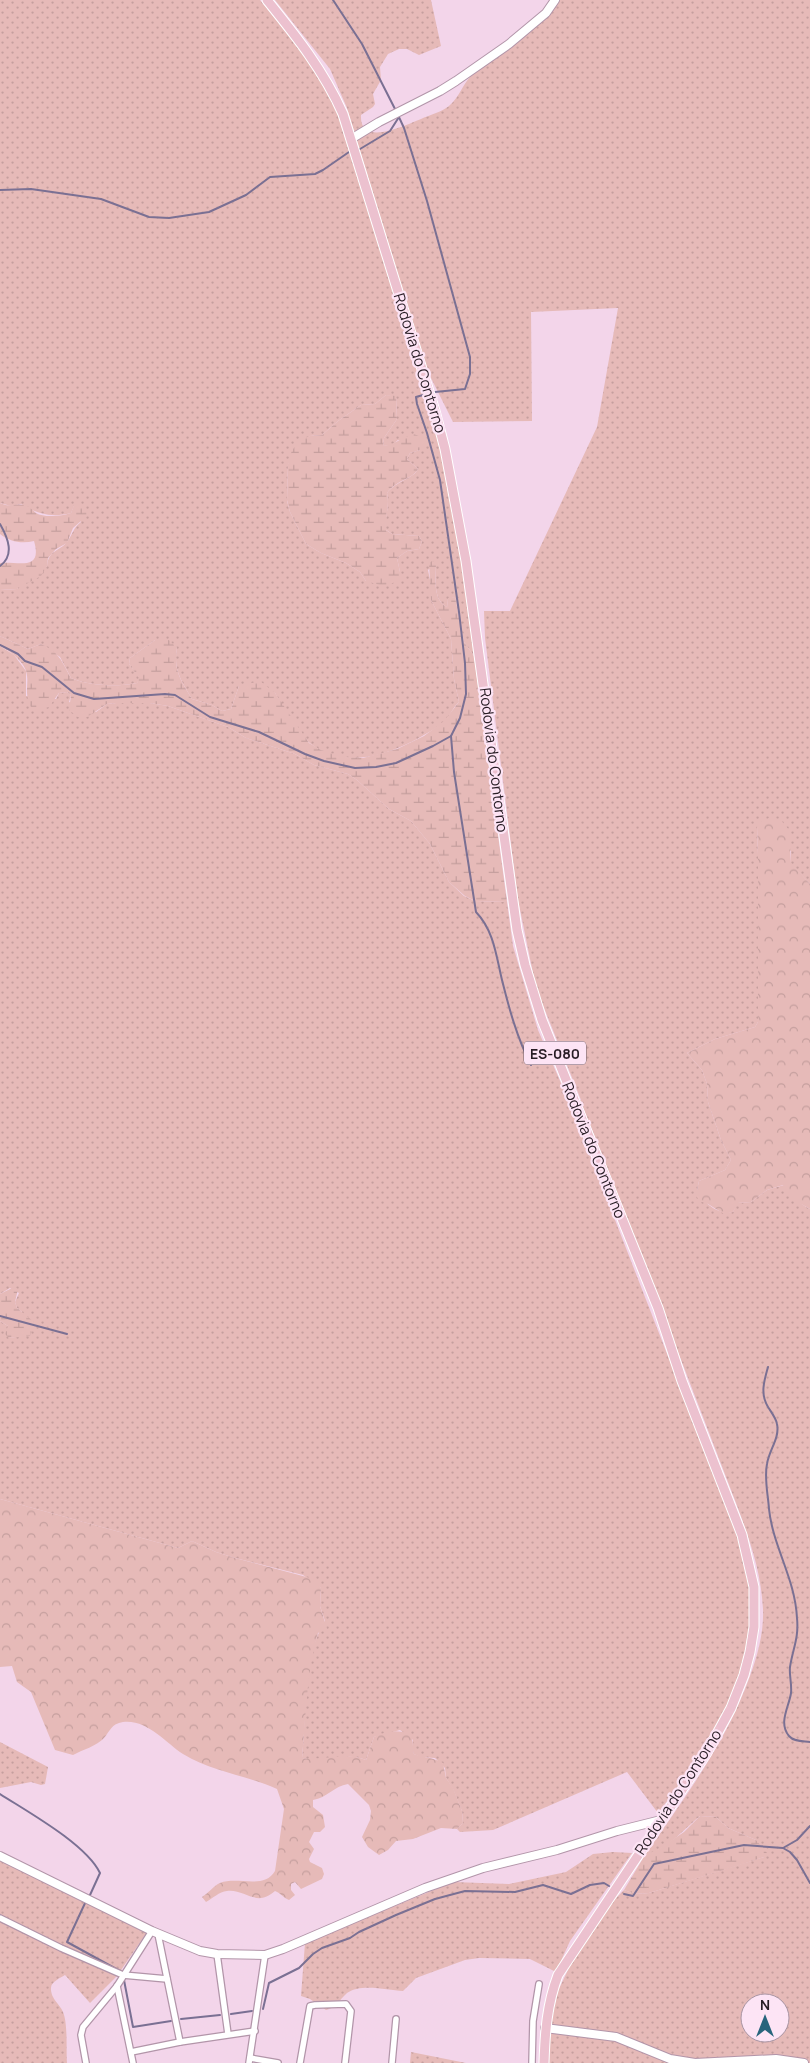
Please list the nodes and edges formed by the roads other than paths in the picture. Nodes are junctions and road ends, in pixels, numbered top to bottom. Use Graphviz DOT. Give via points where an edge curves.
graph roads {
  1 [pos="267,0"];
  2 [pos="556,0"];
  3 [pos="351,138"];
  4 [pos="661,1820"];
  5 [pos="0,1856"];
  6 [pos="0,1918"];
  7 [pos="155,1933"];
  8 [pos="217,1954"];
  9 [pos="266,1955"];
  10 [pos="123,1975"];
  11 [pos="166,1979"];
  12 [pos="539,1984"];
  13 [pos="117,1986"];
  14 [pos="396,2019"];
  15 [pos="545,2028"];
  16 [pos="255,2030"];
  17 [pos="228,2034"];
  18 [pos="180,2042"];
  19 [pos="131,2052"];
  20 [pos="250,2060"];
  21 [pos="86,2063"];
  22 [pos="133,2063"];
  23 [pos="278,2063"];
  24 [pos="300,2063"];
  25 [pos="345,2063"];
  26 [pos="392,2063"];
  27 [pos="532,2063"];
  28 [pos="544,2063"];
  29 [pos="804,2063"];
  1 -- 3 [label="main road, Rodovia do Contorno / ES-080" via="311,55 333,91"];
  2 -- 3 [label="street" via="546,13 509,44 449,86"];
  3 -- 4 [label="main road, Rodovia do Contorno / ES-080" via="446,449 477,632 517,930 525,965 542,1020 658,1308 685,1390 742,1535 754,1587 750,1652 731,1708 706,1754"];
  4 -- 9 [label="street" via="483,1868 425,1888"];
  4 -- 15 [label="main road, Rodovia do Contorno / ES-080" via="558,1975"];
  5 -- 7 [label="street"];
  6 -- 10 [label="street"];
  7 -- 8 [label="street" via="179,1944"];
  7 -- 10 [label="street"];
  7 -- 11 [label="street"];
  8 -- 9 [label="street"];
  8 -- 17 [label="street"];
  9 -- 16 [label="street"];
  10 -- 11 [label="street"];
  10 -- 13 [label="street"];
  11 -- 18 [label="street"];
  12 -- 27 [label="street" via="533,2021"];
  13 -- 19 [label="street"];
  13 -- 21 [label="street" via="83,2027 81,2035"];
  14 -- 26 [label="street"];
  15 -- 28 [label="main road, Rodovia do Contorno / ES-080"];
  15 -- 29 [label="street" via="616,2037 670,2058 695,2062 776,2059"];
  16 -- 17 [label="street"];
  16 -- 20 [label="street"];
  17 -- 18 [label="street"];
  18 -- 19 [label="street"];
  19 -- 22 [label="street"];
  20 -- 23 [label="street"];
  24 -- 25 [label="street" via="309,2008 312,2005 346,2004 350,2007"];
}
